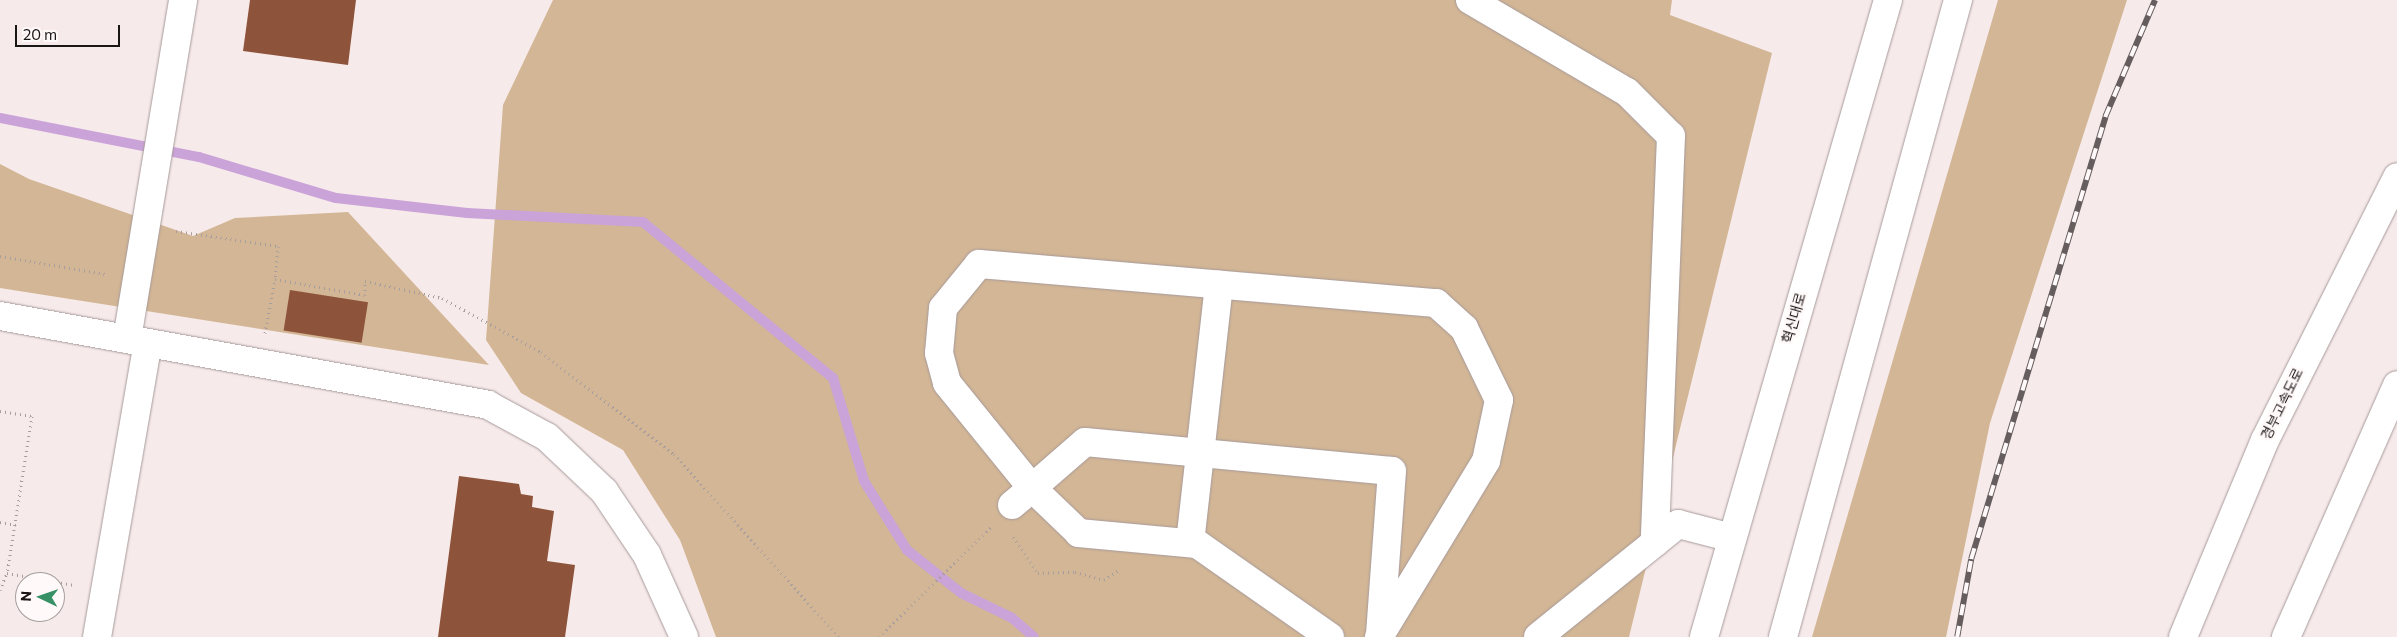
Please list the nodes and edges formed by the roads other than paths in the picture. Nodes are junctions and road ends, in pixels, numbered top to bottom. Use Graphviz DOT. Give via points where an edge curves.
graph roads {
  1 [pos="183,0"];
  2 [pos="1470,0"];
  3 [pos="1888,0"];
  4 [pos="1958,0"];
  5 [pos="2397,178"];
  6 [pos="1219,285"];
  7 [pos="0,316"];
  8 [pos="138,341"];
  9 [pos="2397,385"];
  10 [pos="1200,453"];
  11 [pos="1022,496"];
  12 [pos="1732,538"];
  13 [pos="1655,542"];
  14 [pos="1190,543"];
  15 [pos="1379,636"];
  16 [pos="97,637"];
  17 [pos="684,637"];
  18 [pos="1330,637"];
  19 [pos="1538,637"];
  20 [pos="1704,637"];
  21 [pos="1783,637"];
  22 [pos="2183,637"];
  23 [pos="2286,637"];
  1 -- 8 [label="main road" via="137,280"];
  2 -- 13 [label="main road" via="1627,92 1671,136"];
  3 -- 12 [label="main road, 혁신대로"];
  4 -- 21 [label="main road"];
  5 -- 22 [label="main road, 경부고속도로" via="2265,440"];
  6 -- 10 [label="main road"];
  6 -- 11 [label="main road" via="978,264 943,308 939,353 947,383"];
  6 -- 15 [label="main road" via="1436,303 1464,328 1499,400 1486,461"];
  7 -- 8 [label="main road"];
  8 -- 16 [label="main road"];
  8 -- 17 [label="main road" via="488,405 547,437 604,491 647,556"];
  9 -- 23 [label="main road"];
  10 -- 11 [label="main road" via="1085,442"];
  10 -- 14 [label="main road"];
  10 -- 15 [label="main road" via="1392,472"];
  11 -- 14 [label="main road" via="1079,533"];
  12 -- 13 [label="main road" via="1678,524"];
  12 -- 20 [label="main road, 혁신대로"];
  13 -- 19 [label="main road"];
  14 -- 18 [label="main road"];
}
